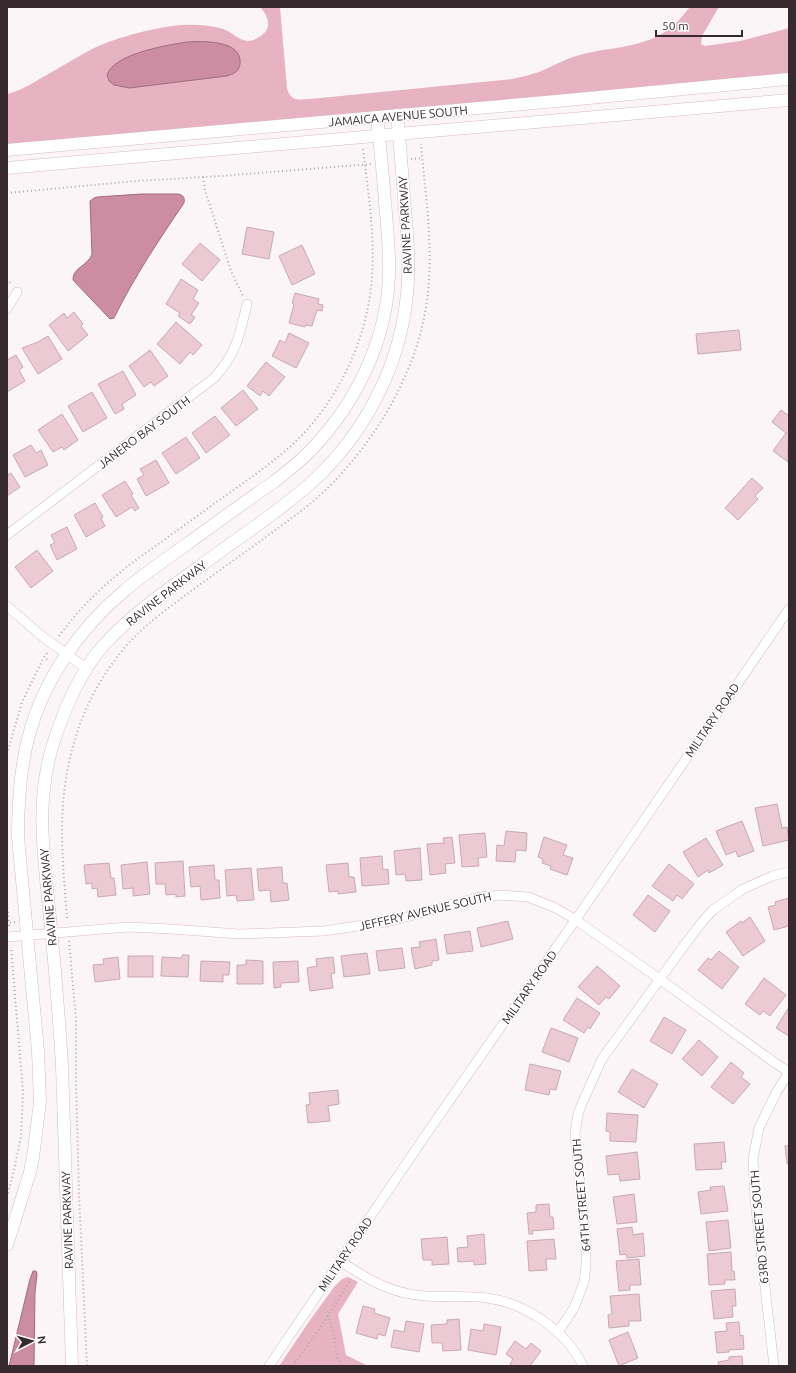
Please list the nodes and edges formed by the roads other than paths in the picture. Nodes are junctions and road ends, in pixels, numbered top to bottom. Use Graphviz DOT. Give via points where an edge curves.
graph roads {
  1 [pos="789,79"];
  2 [pos="789,100"];
  3 [pos="397,115"];
  4 [pos="377,118"];
  5 [pos="399,134"];
  6 [pos="379,136"];
  7 [pos="7,150"];
  8 [pos="7,168"];
  9 [pos="17,292"];
  10 [pos="247,304"];
  11 [pos="7,309"];
  12 [pos="7,535"];
  13 [pos="7,606"];
  14 [pos="789,609"];
  15 [pos="67,654"];
  16 [pos="87,669"];
  17 [pos="789,872"];
  18 [pos="576,920"];
  19 [pos="51,932"];
  20 [pos="26,935"];
  21 [pos="7,937"];
  22 [pos="661,980"];
  23 [pos="789,1072"];
  24 [pos="7,1245"];
  25 [pos="340,1261"];
  26 [pos="558,1332"];
  27 [pos="72,1366"];
  28 [pos="269,1366"];
  29 [pos="583,1366"];
  30 [pos="774,1366"];
  1 -- 3 [label="street, JAMAICA AVENUE SOUTH"];
  2 -- 5 [label="street, JAMAICA AVENUE SOUTH"];
  3 -- 4 [label="street, JAMAICA AVENUE SOUTH"];
  3 -- 5 [label="street, RAVINE PARKWAY"];
  4 -- 6 [label="street, RAVINE PARKWAY"];
  4 -- 7 [label="street, JAMAICA AVENUE SOUTH"];
  5 -- 6 [label="street, JAMAICA AVENUE SOUTH"];
  5 -- 16 [label="street, RAVINE PARKWAY" via="408,239 407,301 393,360 366,417 343,450 313,482 141,609 103,646"];
  6 -- 8 [label="street, JAMAICA AVENUE SOUTH"];
  6 -- 15 [label="street, RAVINE PARKWAY" via="388,226 389,276 384,314 374,349 355,392 312,450 275,481 124,590 93,621"];
  9 -- 11 [label="street"];
  10 -- 12 [label="street, JANERO BAY SOUTH" via="232,354 214,378"];
  13 -- 15 [label="street"];
  14 -- 18 [label="street, MILITARY ROAD"];
  15 -- 16 [label="street"];
  15 -- 20 [label="street, RAVINE PARKWAY" via="50,683 34,720 21,772 18,843"];
  16 -- 19 [label="street, RAVINE PARKWAY" via="62,719 44,782 43,841"];
  17 -- 22 [label="street, 64TH STREET SOUTH" via="742,888 713,910"];
  18 -- 19 [label="street, JEFFERY AVENUE SOUTH" via="556,908 528,897 501,895 480,897 391,921 324,931 239,934 144,927"];
  18 -- 22 [label="street, JEFFERY AVENUE SOUTH"];
  18 -- 25 [label="street, MILITARY ROAD"];
  19 -- 20 [label="street, JEFFERY AVENUE SOUTH"];
  19 -- 27 [label="street, RAVINE PARKWAY" via="60,1020"];
  20 -- 21 [label="street, JEFFERY AVENUE SOUTH"];
  20 -- 24 [label="street, RAVINE PARKWAY" via="38,1051 40,1102 31,1165"];
  22 -- 23 [label="street, JEFFERY AVENUE SOUTH" via="774,1064"];
  22 -- 26 [label="street, 64TH STREET SOUTH" via="602,1059 578,1114 575,1134 586,1265 584,1282 574,1308"];
  23 -- 30 [label="street, 63RD STREET SOUTH" via="759,1128 754,1159 755,1200"];
  25 -- 26 [label="street" via="382,1286 403,1293 429,1297 488,1298 506,1302 517,1306"];
  25 -- 28 [label="street, MILITARY ROAD"];
  26 -- 29 [label="street"];
}
